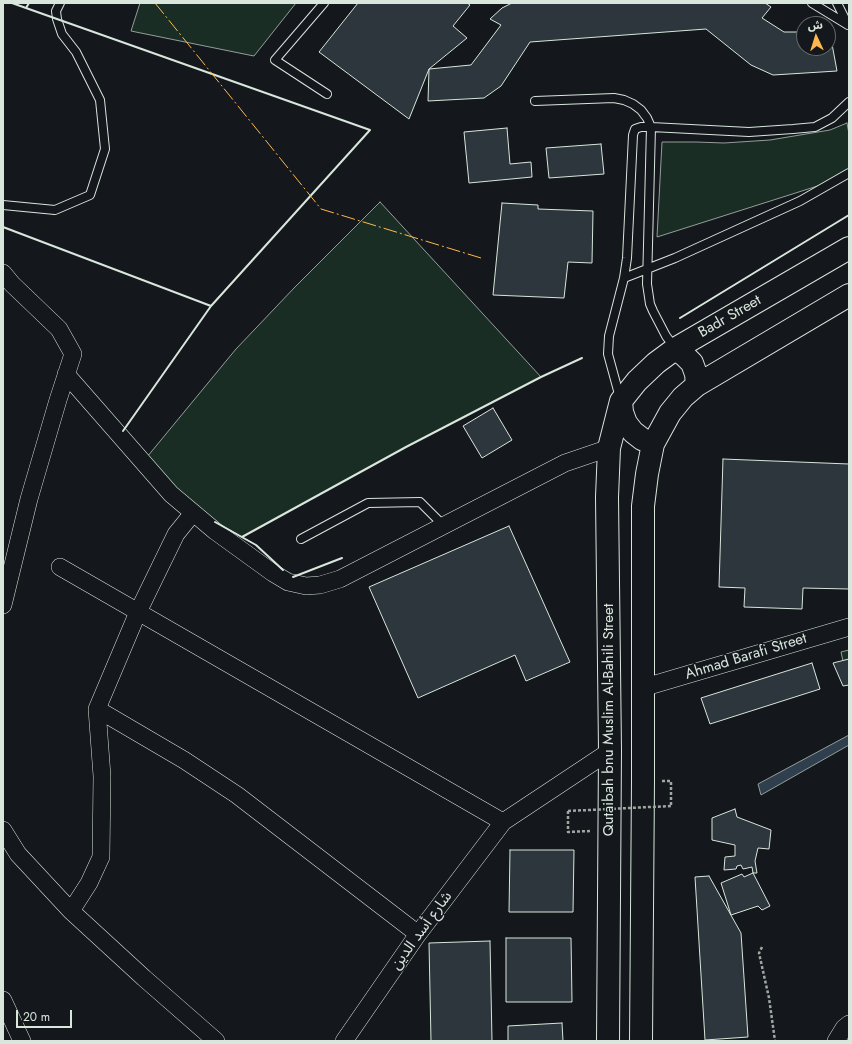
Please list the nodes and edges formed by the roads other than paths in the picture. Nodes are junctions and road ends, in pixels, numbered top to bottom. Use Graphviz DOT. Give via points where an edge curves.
graph roads {
  1 [pos="60,3"];
  2 [pos="324,3"];
  3 [pos="812,3"];
  4 [pos="837,3"];
  5 [pos="848,26"];
  6 [pos="327,94"];
  7 [pos="535,101"];
  8 [pos="849,102"];
  9 [pos="651,127"];
  10 [pos="849,173"];
  11 [pos="3,205"];
  12 [pos="849,248"];
  13 [pos="647,270"];
  14 [pos="3,273"];
  15 [pos="624,278"];
  16 [pos="849,295"];
  17 [pos="675,349"];
  18 [pos="66,374"];
  19 [pos="697,385"];
  20 [pos="621,401"];
  21 [pos="653,444"];
  22 [pos="609,448"];
  23 [pos="193,512"];
  24 [pos="444,526"];
  25 [pos="301,539"];
  26 [pos="60,567"];
  27 [pos="3,605"];
  28 [pos="138,612"];
  29 [pos="849,627"];
  30 [pos="642,688"];
  31 [pos="97,709"];
  32 [pos="610,751"];
  33 [pos="503,822"];
  34 [pos="3,830"];
  35 [pos="71,911"];
  36 [pos="418,934"];
  37 [pos="3,1000"];
  38 [pos="849,1024"];
  39 [pos="22,1041"];
  40 [pos="216,1041"];
  41 [pos="344,1041"];
  42 [pos="608,1041"];
  43 [pos="641,1041"];
  44 [pos="836,1041"];
  1 -- 11 [label="lane" via="56,11 62,34 76,52 100,100 105,149 90,195 54,210"];
  2 -- 6 [label="lane" via="276,60"];
  3 -- 5 [label="lane"];
  4 -- 5 [label="lane"];
  7 -- 9 [label="lane" via="614,98 624,100 641,110"];
  8 -- 9 [label="lane" via="832,118 815,127 749,132"];
  9 -- 13 [label="lane"];
  9 -- 15 [label="lane" via="636,129 633,136"];
  10 -- 13 [label="lane" via="800,201"];
  12 -- 17 [label="main road, Badr Street"];
  13 -- 15 [label="lane"];
  13 -- 17 [label="lane" via="650,304 656,319"];
  14 -- 18 [label="street" via="59,329 73,354"];
  15 -- 20 [label="lane" via="609,336 608,354"];
  16 -- 19 [label="main road"];
  17 -- 19 [label="main road" via="692,363"];
  17 -- 20 [label="main road, Badr Street" via="642,376"];
  18 -- 23 [label="street" via="171,494"];
  18 -- 27 [label="street" via="29,499"];
  19 -- 21 [label="main road" via="670,413"];
  20 -- 21 [label="main road" via="622,412 629,428"];
  20 -- 22 [label="main road, Qutaibah bnu Muslim Al-Bahili Street"];
  21 -- 30 [label="main road" via="643,506"];
  22 -- 24 [label="street" via="565,463"];
  22 -- 32 [label="main road, Qutaibah bnu Muslim Al-Bahili Street" via="607,497"];
  23 -- 24 [label="street" via="273,573 288,582 306,586 340,579"];
  23 -- 28 [label="street" via="176,534"];
  24 -- 25 [label="lane" via="420,502 368,503"];
  26 -- 28 [label="street"];
  28 -- 31 [label="street"];
  28 -- 33 [label="street"];
  29 -- 30 [label="street, Ahmad Barafi Street"];
  30 -- 43 [label="main road"];
  31 -- 35 [label="street" via="102,776 101,857 89,883"];
  31 -- 36 [label="street" via="184,760 237,795"];
  32 -- 33 [label="street, شارع أسد الدين"];
  32 -- 42 [label="main road, Qutaibah bnu Muslim Al-Bahili Street"];
  33 -- 36 [label="street, شارع أسد الدين"];
  34 -- 35 [label="street" via="18,854"];
  35 -- 40 [label="street"];
  36 -- 41 [label="street, شارع أسد الدين"];
  37 -- 39 [label="street"];
  38 -- 44 [label="street"];
}
